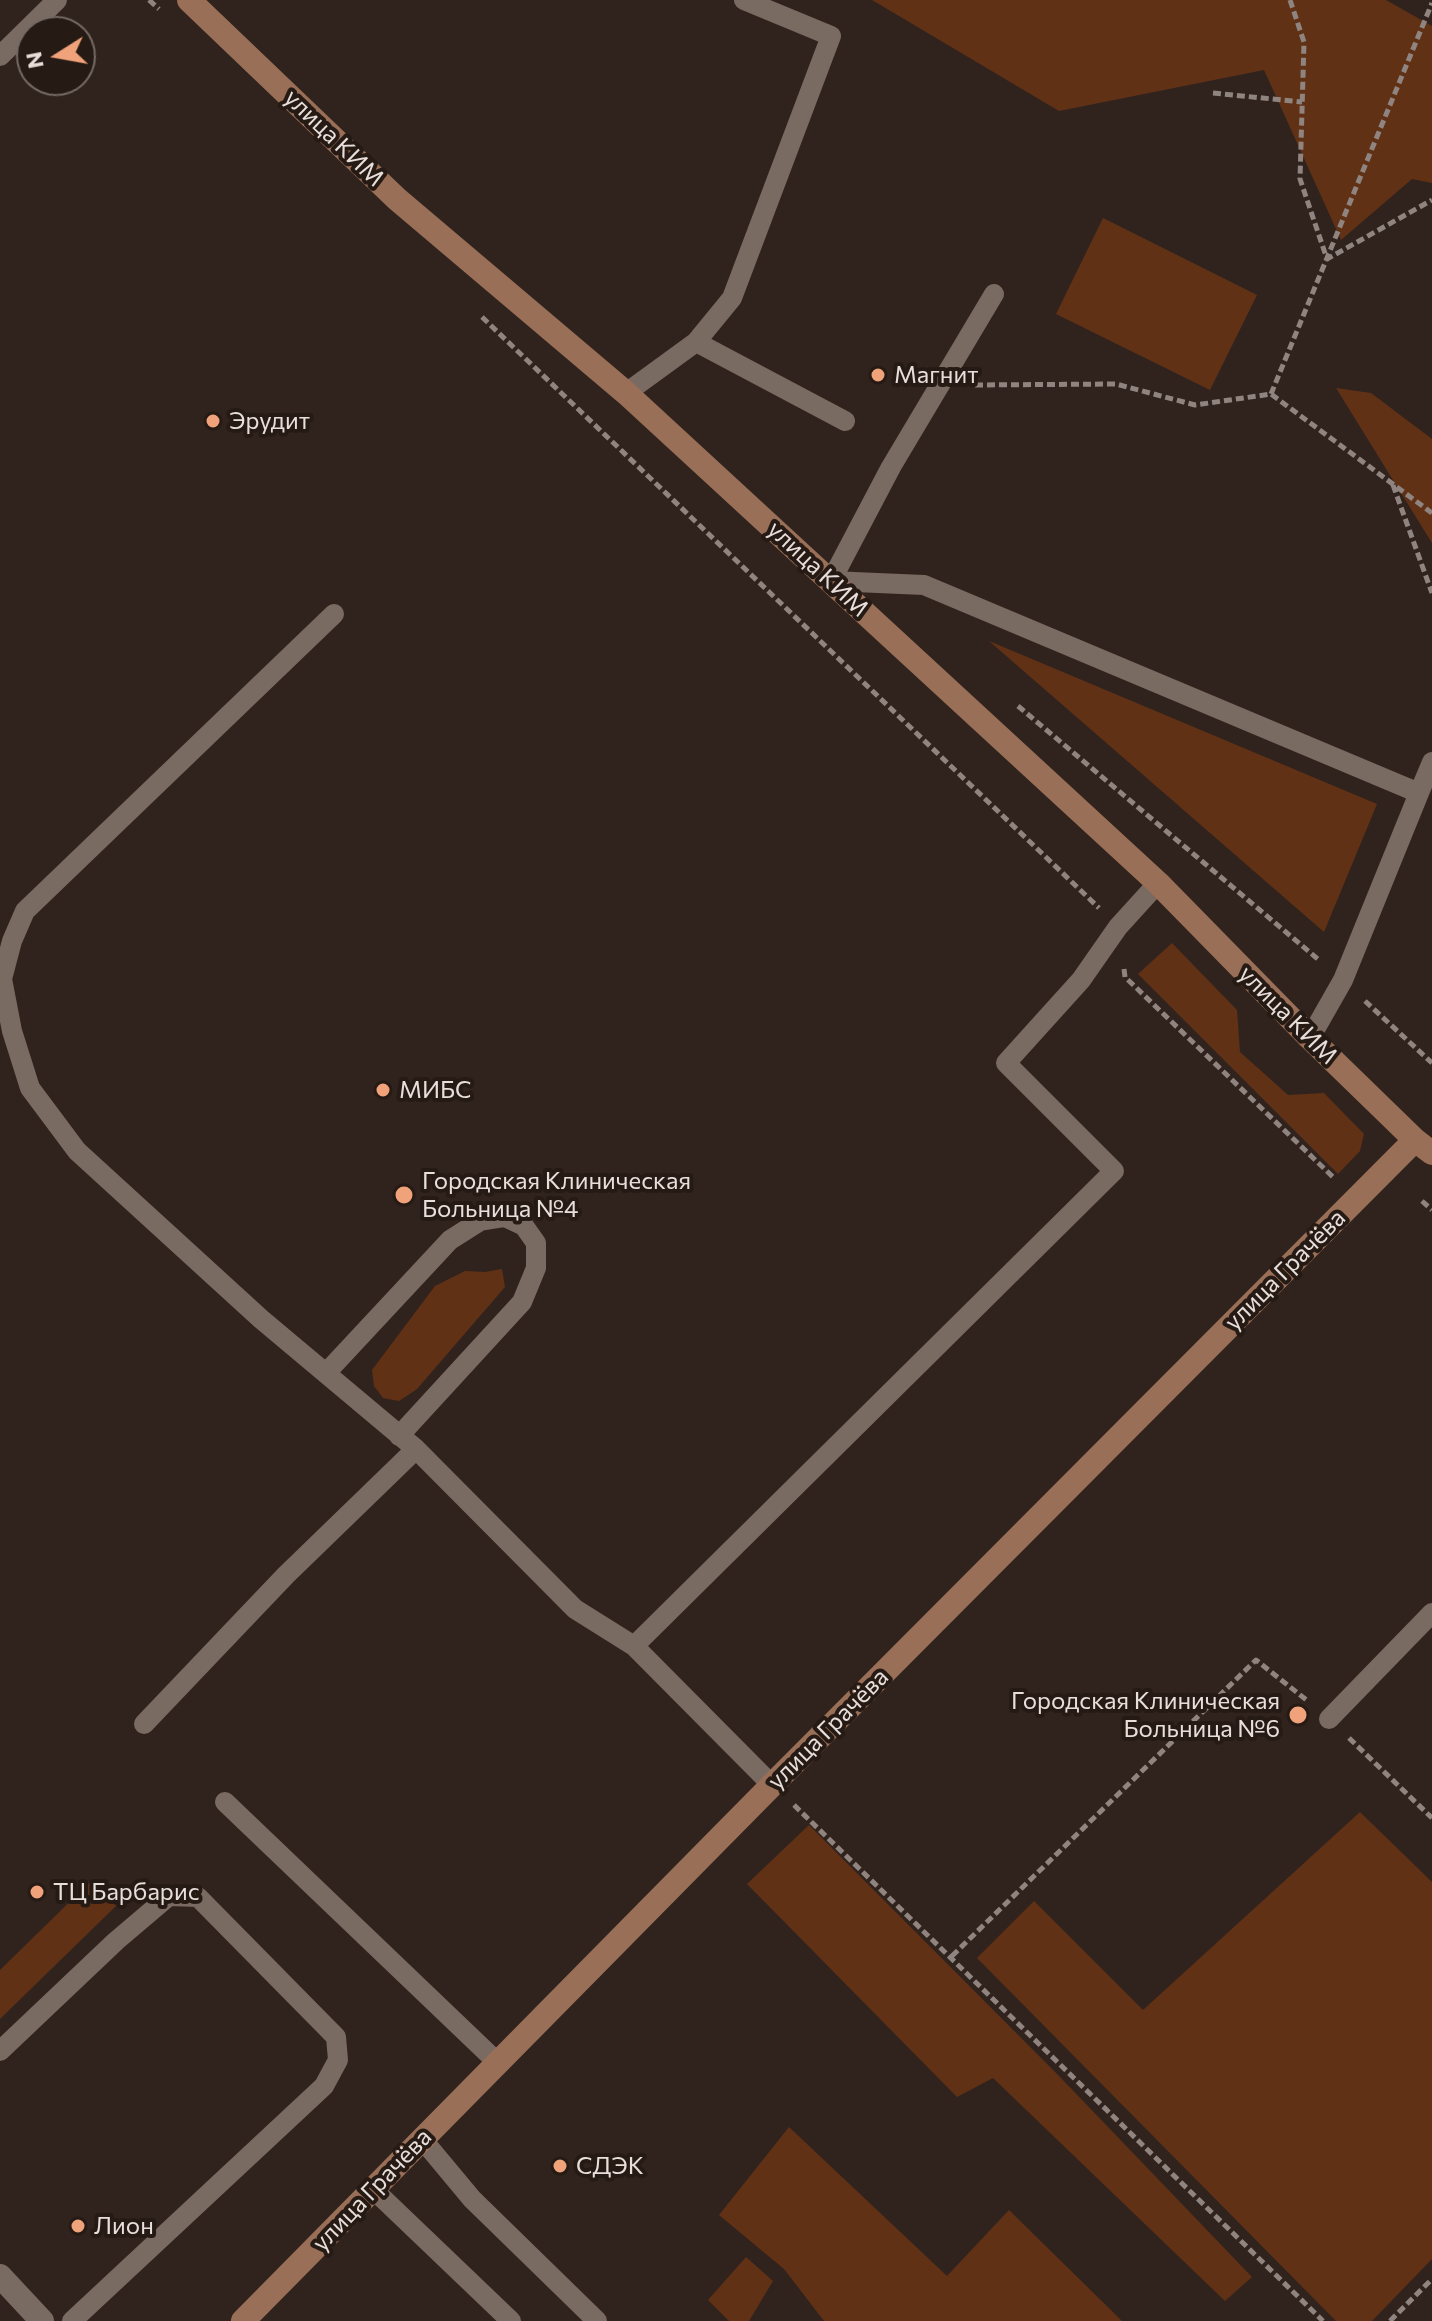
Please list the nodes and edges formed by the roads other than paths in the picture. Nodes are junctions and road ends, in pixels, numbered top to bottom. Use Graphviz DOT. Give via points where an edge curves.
graph roads {
  1 [pos="57,0"];
  2 [pos="190,0"];
  3 [pos="744,0"];
  4 [pos="0,56"];
  5 [pos="994,294"];
  6 [pos="696,342"];
  7 [pos="626,393"];
  8 [pos="845,421"];
  9 [pos="831,581"];
  10 [pos="334,614"];
  11 [pos="1432,762"];
  12 [pos="1419,793"];
  13 [pos="1158,883"];
  14 [pos="1310,1038"];
  15 [pos="1424,1146"];
  16 [pos="326,1373"];
  17 [pos="399,1436"];
  18 [pos="416,1449"];
  19 [pos="1432,1613"];
  20 [pos="634,1646"];
  21 [pos="1329,1719"];
  22 [pos="144,1724"];
  23 [pos="772,1785"];
  24 [pos="225,1802"];
  25 [pos="0,2051"];
  26 [pos="498,2063"];
  27 [pos="422,2139"];
  28 [pos="373,2189"];
  29 [pos="0,2276"];
  30 [pos="42,2321"];
  31 [pos="72,2321"];
  32 [pos="243,2321"];
  33 [pos="511,2321"];
  34 [pos="597,2321"];
  1 -- 4 [label="lane"];
  2 -- 7 [label="street, улица КИМ" via="397,199"];
  3 -- 6 [label="lane" via="831,36 732,298"];
  5 -- 9 [label="lane"];
  6 -- 7 [label="lane"];
  6 -- 8 [label="lane"];
  7 -- 9 [label="street, улица КИМ"];
  9 -- 12 [label="lane" via="924,585"];
  9 -- 13 [label="street, улица КИМ"];
  10 -- 16 [label="lane" via="25,911 2,979 30,1088 77,1151"];
  11 -- 12 [label="lane"];
  12 -- 14 [label="lane" via="1343,980"];
  13 -- 14 [label="street, улица КИМ"];
  13 -- 20 [label="lane" via="1006,1063 1114,1171"];
  14 -- 15 [label="street, улица КИМ"];
  15 -- 23 [label="street, улица Грачёва"];
  16 -- 17 [label="lane"];
  16 -- 17 [label="lane" via="450,1240 480,1221 505,1217 524,1226 536,1243 536,1268 522,1302"];
  17 -- 18 [label="lane"];
  18 -- 20 [label="lane" via="575,1609"];
  18 -- 22 [label="lane"];
  19 -- 21 [label="lane"];
  20 -- 23 [label="lane"];
  23 -- 26 [label="street, улица Грачёва"];
  24 -- 26 [label="lane"];
  25 -- 31 [label="lane" via="169,1896 198,1897 336,2037 338,2060 324,2086"];
  26 -- 27 [label="street, улица Грачёва"];
  27 -- 28 [label="street, улица Грачёва"];
  27 -- 34 [label="lane" via="472,2199"];
  28 -- 32 [label="street, улица Грачёва"];
  28 -- 33 [label="lane"];
  29 -- 30 [label="street"];
}
